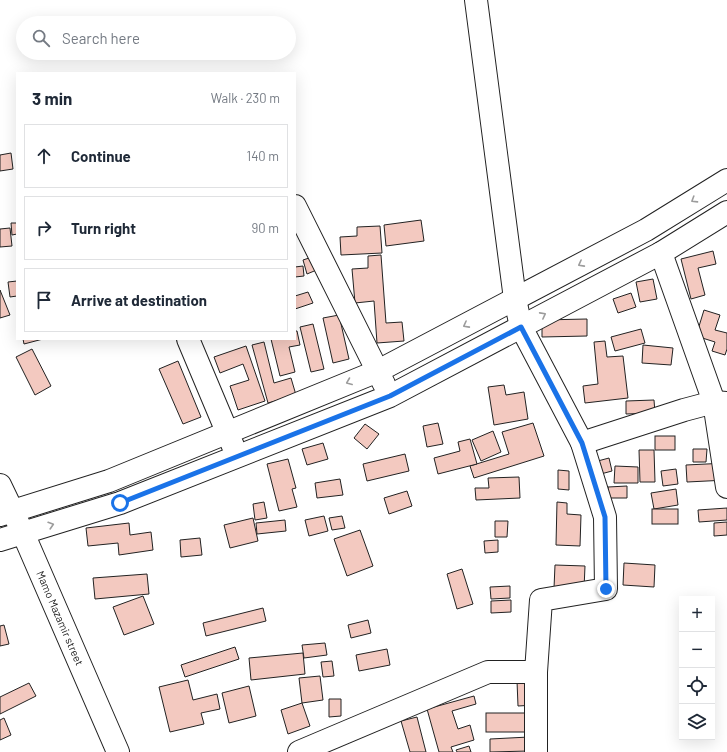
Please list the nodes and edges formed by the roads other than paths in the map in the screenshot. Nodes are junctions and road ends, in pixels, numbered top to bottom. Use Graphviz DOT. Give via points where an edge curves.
graph roads {
  1 [pos="476,0"];
  2 [pos="727,180"];
  3 [pos="296,208"];
  4 [pos="727,212"];
  5 [pos="661,253"];
  6 [pos="515,298"];
  7 [pos="521,327"];
  8 [pos="188,340"];
  9 [pos="378,371"];
  10 [pos="390,396"];
  11 [pos="721,403"];
  12 [pos="227,432"];
  13 [pos="582,443"];
  14 [pos="238,456"];
  15 [pos="0,485"];
  16 [pos="727,487"];
  17 [pos="6,513"];
  18 [pos="23,533"];
  19 [pos="0,540"];
  20 [pos="536,672"];
  21 [pos="118,752"];
  22 [pos="299,752"];
  23 [pos="536,752"];
  1 -- 6 [label="street"];
  2 -- 6 [label="street, one-way" via="646,230"];
  3 -- 9 [label="street"];
  4 -- 5 [label="street"];
  7 -- 5 [label="street, one-way"];
  5 -- 11 [label="street"];
  6 -- 7 [label="street"];
  6 -- 9 [label="street, one-way"];
  7 -- 10 [label="street"];
  7 -- 13 [label="street"];
  8 -- 12 [label="street"];
  9 -- 10 [label="street"];
  9 -- 12 [label="street, one-way"];
  10 -- 14 [label="street"];
  11 -- 13 [label="street" via="684,410"];
  11 -- 16 [label="street"];
  12 -- 14 [label="street"];
  12 -- 17 [label="street" via="109,481"];
  13 -- 20 [label="street" via="605,517 606,589 540,600"];
  18 -- 14 [label="street, one-way" via="120,503"];
  15 -- 17 [label="street, Mamo Mazamir street"];
  17 -- 18 [label="street, Mamo Mazamir street"];
  18 -- 19 [label="street"];
  18 -- 21 [label="street, Mamo Mazamir street"];
  20 -- 22 [label="street" via="488,672"];
  20 -- 23 [label="street"];
}
